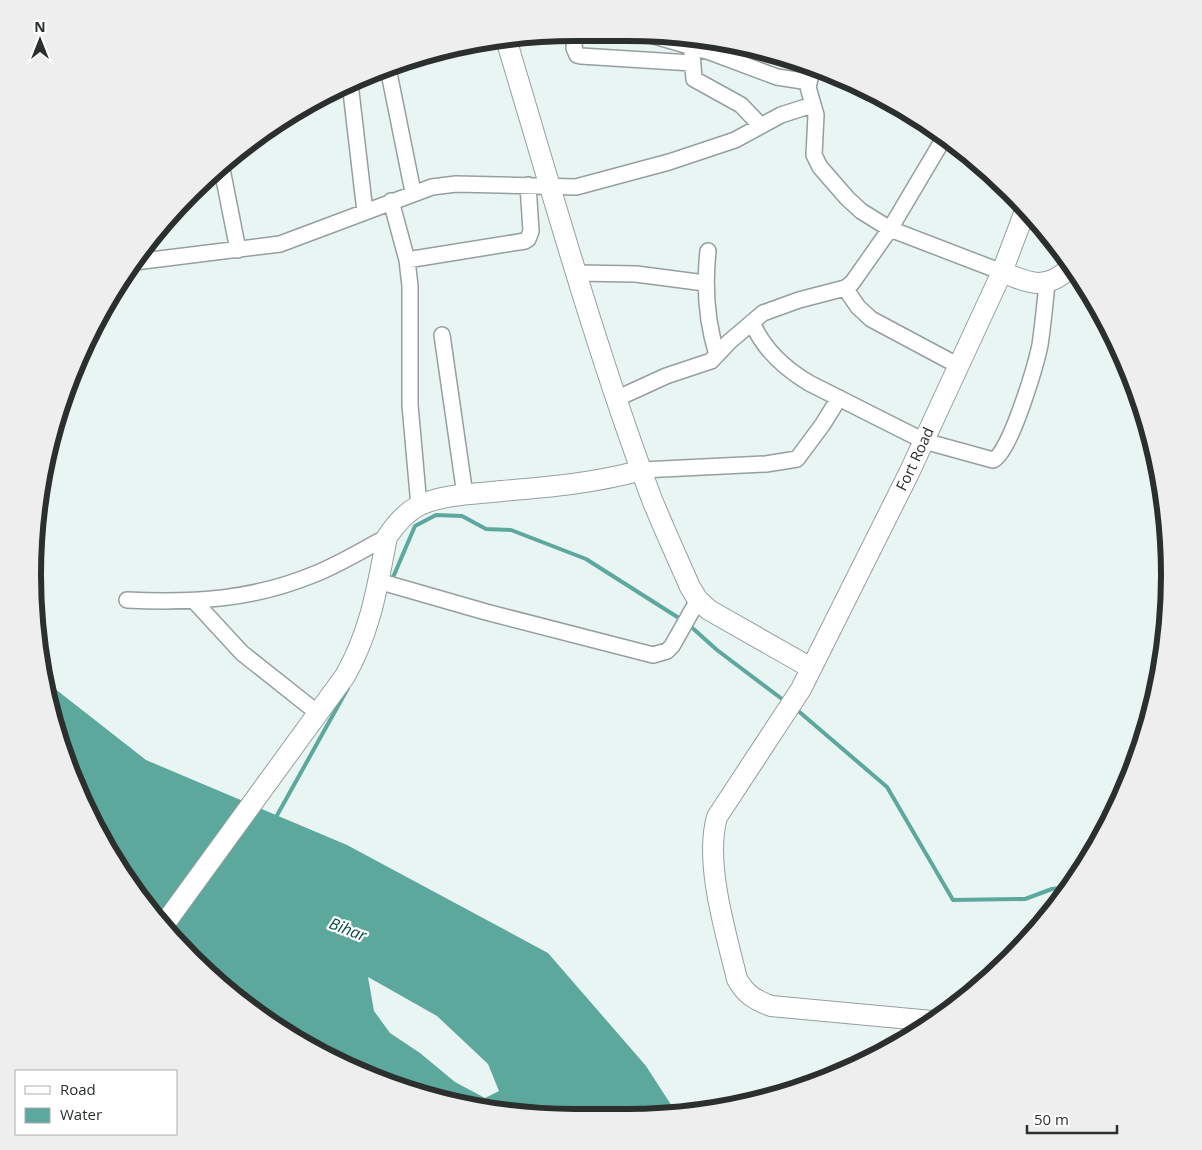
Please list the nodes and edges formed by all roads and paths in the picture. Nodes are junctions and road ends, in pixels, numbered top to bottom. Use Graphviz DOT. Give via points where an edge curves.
graph roads {
  1 [pos="574,41"];
  2 [pos="508,46"];
  3 [pos="693,46"];
  4 [pos="707,48"];
  5 [pos="692,63"];
  6 [pos="811,74"];
  7 [pos="389,75"];
  8 [pos="809,82"];
  9 [pos="351,91"];
  10 [pos="812,105"];
  11 [pos="761,126"];
  12 [pos="941,144"];
  13 [pos="223,174"];
  14 [pos="528,185"];
  15 [pos="550,185"];
  16 [pos="413,192"];
  17 [pos="391,201"];
  18 [pos="365,212"];
  19 [pos="1023,217"];
  20 [pos="890,229"];
  21 [pos="238,250"];
  22 [pos="708,251"];
  23 [pos="407,260"];
  24 [pos="144,261"];
  25 [pos="1066,271"];
  26 [pos="1002,272"];
  27 [pos="576,273"];
  28 [pos="705,283"];
  29 [pos="1047,283"];
  30 [pos="844,288"];
  31 [pos="752,322"];
  32 [pos="442,335"];
  33 [pos="717,355"];
  34 [pos="959,366"];
  35 [pos="618,398"];
  36 [pos="839,398"];
  37 [pos="924,441"];
  38 [pos="642,470"];
  39 [pos="465,495"];
  40 [pos="419,506"];
  41 [pos="387,537"];
  42 [pos="378,581"];
  43 [pos="126,600"];
  44 [pos="698,600"];
  45 [pos="195,602"];
  46 [pos="811,668"];
  47 [pos="319,714"];
  48 [pos="167,919"];
  49 [pos="922,1020"];
  1 -- 5 [label="street" via="577,55 581,56"];
  2 -- 15 [label="street"];
  3 -- 5 [label="street"];
  4 -- 8 [label="street" via="777,77"];
  5 -- 11 [label="street" via="697,82 741,105"];
  6 -- 8 [label="street"];
  7 -- 16 [label="street"];
  8 -- 10 [label="street"];
  9 -- 18 [label="street"];
  10 -- 11 [label="street" via="781,115"];
  10 -- 20 [label="street" via="816,115 816,160 853,204"];
  11 -- 15 [label="street" via="735,140 669,162 570,188"];
  12 -- 20 [label="street"];
  13 -- 21 [label="street"];
  14 -- 15 [label="street"];
  14 -- 16 [label="street" via="456,184"];
  14 -- 23 [label="street" via="531,231 528,239"];
  15 -- 27 [label="street"];
  16 -- 17 [label="street"];
  17 -- 18 [label="street"];
  17 -- 23 [label="street"];
  18 -- 21 [label="street" via="280,244"];
  19 -- 26 [label="street, Fort Road"];
  20 -- 26 [label="street"];
  20 -- 30 [label="street" via="859,274"];
  21 -- 24 [label="street"];
  22 -- 28 [label="street"];
  23 -- 40 [label="street" via="410,405"];
  25 -- 29 [label="street"];
  26 -- 29 [label="street" via="1027,282"];
  26 -- 34 [label="street, Fort Road"];
  27 -- 28 [label="street" via="636,274"];
  27 -- 35 [label="street"];
  28 -- 33 [label="street" via="708,320"];
  29 -- 37 [label="street" via="1040,342 1032,374 1005,447 997,459 984,459"];
  30 -- 31 [label="street" via="774,308"];
  30 -- 34 [label="street" via="871,319"];
  31 -- 33 [label="street"];
  31 -- 36 [label="street" via="767,350 792,372"];
  32 -- 39 [label="street"];
  33 -- 35 [label="street" via="712,361 666,376"];
  34 -- 37 [label="street, Fort Road"];
  35 -- 38 [label="street"];
  36 -- 37 [label="street"];
  36 -- 38 [label="street" via="797,459 766,464"];
  37 -- 46 [label="street, Fort Road"];
  38 -- 39 [label="street" via="580,484"];
  38 -- 44 [label="street"];
  39 -- 40 [label="street"];
  40 -- 41 [label="street" via="395,525"];
  41 -- 42 [label="street"];
  41 -- 45 [label="street" via="316,574 285,585"];
  42 -- 44 [label="street" via="653,655 672,646"];
  42 -- 47 [label="street" via="370,624 358,653"];
  43 -- 45 [label="street"];
  44 -- 46 [label="street" via="723,619"];
  45 -- 47 [label="street" via="242,653"];
  46 -- 49 [label="street, Fort Road" via="791,706 717,818 714,829 718,900 737,979 743,990 771,1006"];
  47 -- 48 [label="street"];
}
